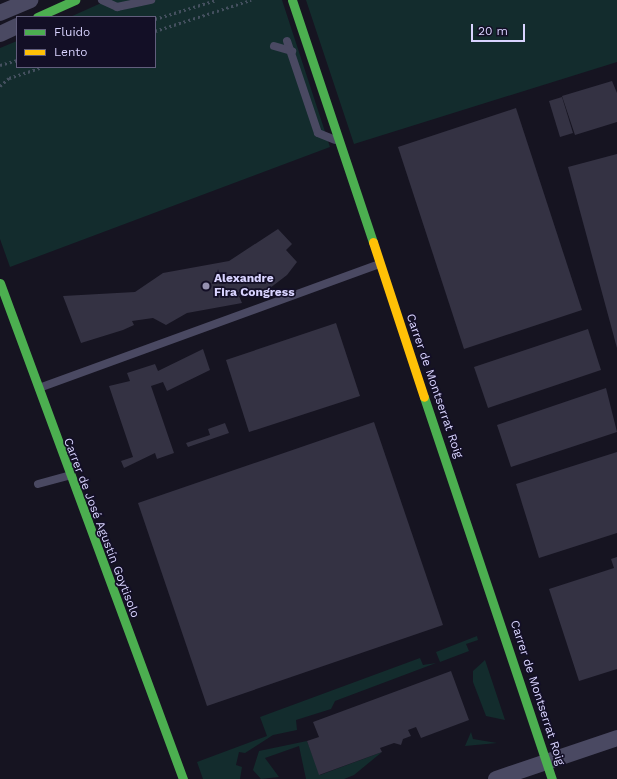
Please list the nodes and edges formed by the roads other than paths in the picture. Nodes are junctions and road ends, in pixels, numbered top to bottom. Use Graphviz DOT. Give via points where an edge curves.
graph roads {
  1 [pos="29,0"];
  2 [pos="75,0"];
  3 [pos="102,0"];
  4 [pos="151,0"];
  5 [pos="292,0"];
  6 [pos="0,13"];
  7 [pos="39,16"];
  8 [pos="16,26"];
  9 [pos="0,34"];
  10 [pos="287,41"];
  11 [pos="274,46"];
  12 [pos="292,51"];
  13 [pos="340,143"];
  14 [pos="381,264"];
  15 [pos="0,283"];
  16 [pos="36,389"];
  17 [pos="68,476"];
  18 [pos="38,484"];
  19 [pos="617,738"];
  20 [pos="546,762"];
  21 [pos="183,779"];
  22 [pos="496,779"];
  23 [pos="552,779"];
  1 -- 6 [label="street"];
  2 -- 7 [label="street"];
  3 -- 4 [label="lane" via="117,7"];
  5 -- 13 [label="street, Carrer de Montserrat Roig"];
  8 -- 9 [label="street"];
  10 -- 12 [label="lane"];
  11 -- 12 [label="lane"];
  12 -- 13 [label="lane" via="318,133"];
  13 -- 14 [label="street, Carrer de Montserrat Roig"];
  14 -- 16 [label="lane"];
  14 -- 20 [label="street, Carrer de Montserrat Roig"];
  15 -- 16 [label="street, Carrer de José Agustín Goytisolo"];
  16 -- 17 [label="street, Carrer de José Agustín Goytisolo"];
  17 -- 18 [label="lane"];
  17 -- 21 [label="street, Carrer de José Agustín Goytisolo"];
  19 -- 20 [label="street"];
  20 -- 22 [label="street"];
  20 -- 23 [label="street, Carrer de Montserrat Roig"];
}
